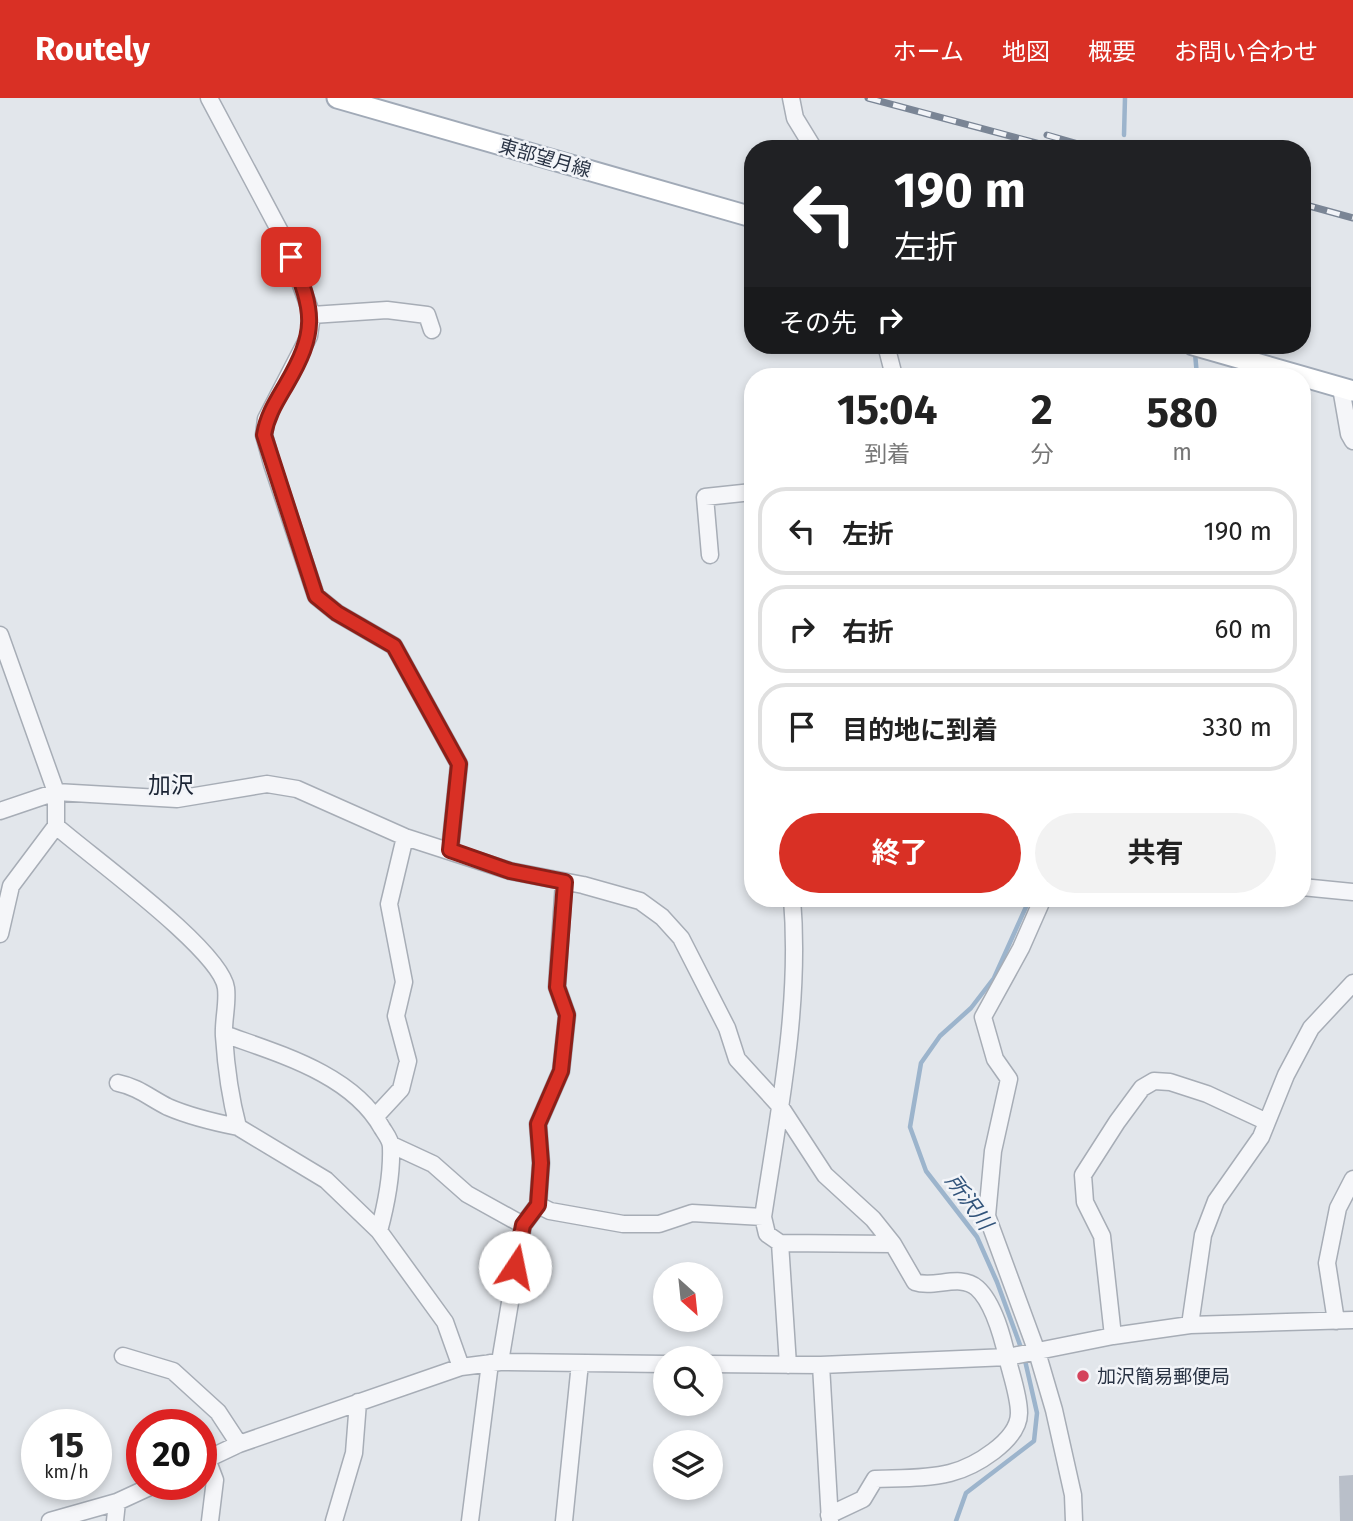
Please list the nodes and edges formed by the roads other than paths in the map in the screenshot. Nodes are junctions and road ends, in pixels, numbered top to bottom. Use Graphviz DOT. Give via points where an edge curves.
graph roads {
  1 [pos="209,98"];
  2 [pos="337,98"];
  3 [pos="791,98"];
  4 [pos="808,140"];
  5 [pos="744,216"];
  6 [pos="312,315"];
  7 [pos="432,330"];
  8 [pos="1224,354"];
  9 [pos="1274,368"];
  10 [pos="1311,379"];
  11 [pos="1347,389"];
  12 [pos="1353,441"];
  13 [pos="744,493"];
  14 [pos="710,555"];
  15 [pos="0,635"];
  16 [pos="56,792"];
  17 [pos="0,811"];
  18 [pos="56,827"];
  19 [pos="405,837"];
  20 [pos="450,850"];
  21 [pos="565,882"];
  22 [pos="1311,888"];
  23 [pos="1353,892"];
  24 [pos="792,907"];
  25 [pos="1039,907"];
  26 [pos="0,934"];
  27 [pos="1353,984"];
  28 [pos="224,1034"];
  29 [pos="118,1083"];
  30 [pos="780,1106"];
  31 [pos="376,1116"];
  32 [pos="1265,1121"];
  33 [pos="238,1127"];
  34 [pos="392,1144"];
  35 [pos="1353,1179"];
  36 [pos="538,1205"];
  37 [pos="763,1217"];
  38 [pos="523,1225"];
  39 [pos="379,1231"];
  40 [pos="780,1243"];
  41 [pos="893,1244"];
  42 [pos="1345,1320"];
  43 [pos="1189,1325"];
  44 [pos="1113,1336"];
  45 [pos="1037,1352"];
  46 [pos="123,1356"];
  47 [pos="1008,1357"];
  48 [pos="495,1362"];
  49 [pos="580,1363"];
  50 [pos="653,1364"];
  51 [pos="723,1364"];
  52 [pos="788,1365"];
  53 [pos="821,1365"];
  54 [pos="461,1367"];
  55 [pos="358,1402"];
  56 [pos="239,1444"];
  57 [pos="217,1455"];
  58 [pos="126,1498"];
  59 [pos="212,1500"];
  60 [pos="117,1502"];
  61 [pos="829,1518"];
  62 [pos="50,1521"];
  63 [pos="115,1521"];
  64 [pos="209,1521"];
  65 [pos="334,1521"];
  66 [pos="470,1521"];
  67 [pos="564,1521"];
  68 [pos="1074,1521"];
  1 -- 6 [label="street" via="284,239"];
  2 -- 5 [label="main road, 東部望月線"];
  3 -- 4 [label="street" via="795,118"];
  6 -- 7 [label="street" via="387,310 427,315"];
  6 -- 20 [label="street" via="309,336 266,419 264,435 271,464 316,596 394,646 459,764"];
  8 -- 9 [label="main road"];
  10 -- 11 [label="main road"];
  11 -- 12 [label="street"];
  13 -- 14 [label="street" via="705,497"];
  15 -- 16 [label="street"];
  16 -- 17 [label="street"];
  16 -- 18 [label="street"];
  16 -- 19 [label="street" via="177,799 267,784 297,789"];
  18 -- 26 [label="street" via="11,886"];
  18 -- 28 [label="street" via="165,914 218,966 226,986"];
  19 -- 20 [label="street"];
  19 -- 31 [label="street" via="389,904 404,982 396,1016 408,1060 401,1090"];
  20 -- 21 [label="street" via="510,871"];
  21 -- 30 [label="street" via="640,901 662,917 681,938 727,1028 737,1059"];
  21 -- 36 [label="street" via="557,987 567,1015 561,1071 538,1124"];
  22 -- 23 [label="street"];
  24 -- 30 [label="street" via="793,972"];
  25 -- 45 [label="street" via="983,1017 995,1059 1009,1079 993,1151 987,1216"];
  27 -- 32 [label="street" via="1311,1028"];
  28 -- 31 [label="street" via="341,1084"];
  28 -- 33 [label="street"];
  29 -- 33 [label="street" via="135,1087 198,1120"];
  30 -- 37 [label="street"];
  30 -- 41 [label="street" via="825,1175"];
  31 -- 34 [label="street"];
  32 -- 43 [label="street" via="1261,1137 1216,1201 1203,1235"];
  32 -- 44 [label="street" via="1207,1094 1170,1082 1154,1082 1142,1088 1116,1122 1083,1175 1085,1202 1102,1236"];
  33 -- 39 [label="street" via="326,1180"];
  34 -- 38 [label="street" via="433,1164 467,1194"];
  34 -- 39 [label="street"];
  35 -- 42 [label="street" via="1338,1208 1327,1262"];
  36 -- 37 [label="street" via="622,1224 659,1224 692,1213"];
  36 -- 38 [label="street"];
  37 -- 40 [label="street" via="767,1234"];
  38 -- 48 [label="street"];
  39 -- 54 [label="street" via="445,1322"];
  40 -- 41 [label="street"];
  40 -- 52 [label="street"];
  41 -- 47 [label="street" via="915,1282 962,1281 976,1287 989,1304"];
  42 -- 43 [label="street"];
  43 -- 44 [label="street"];
  44 -- 45 [label="street"];
  45 -- 47 [label="street"];
  45 -- 68 [label="street" via="1073,1495"];
  46 -- 56 [label="street" via="173,1371 218,1412"];
  47 -- 53 [label="street"];
  47 -- 61 [label="street" via="1019,1413 1016,1430 1005,1443 951,1473 875,1479 863,1499"];
  48 -- 49 [label="street"];
  48 -- 54 [label="street"];
  48 -- 66 [label="street"];
  49 -- 50 [label="street"];
  49 -- 67 [label="street"];
  51 -- 52 [label="street"];
  52 -- 53 [label="street"];
  53 -- 61 [label="street"];
  54 -- 55 [label="street"];
  55 -- 56 [label="street"];
  55 -- 65 [label="street" via="354,1453"];
  56 -- 57 [label="street"];
  58 -- 60 [label="street"];
  59 -- 64 [label="street"];
  60 -- 62 [label="street"];
  60 -- 63 [label="street"];
}
